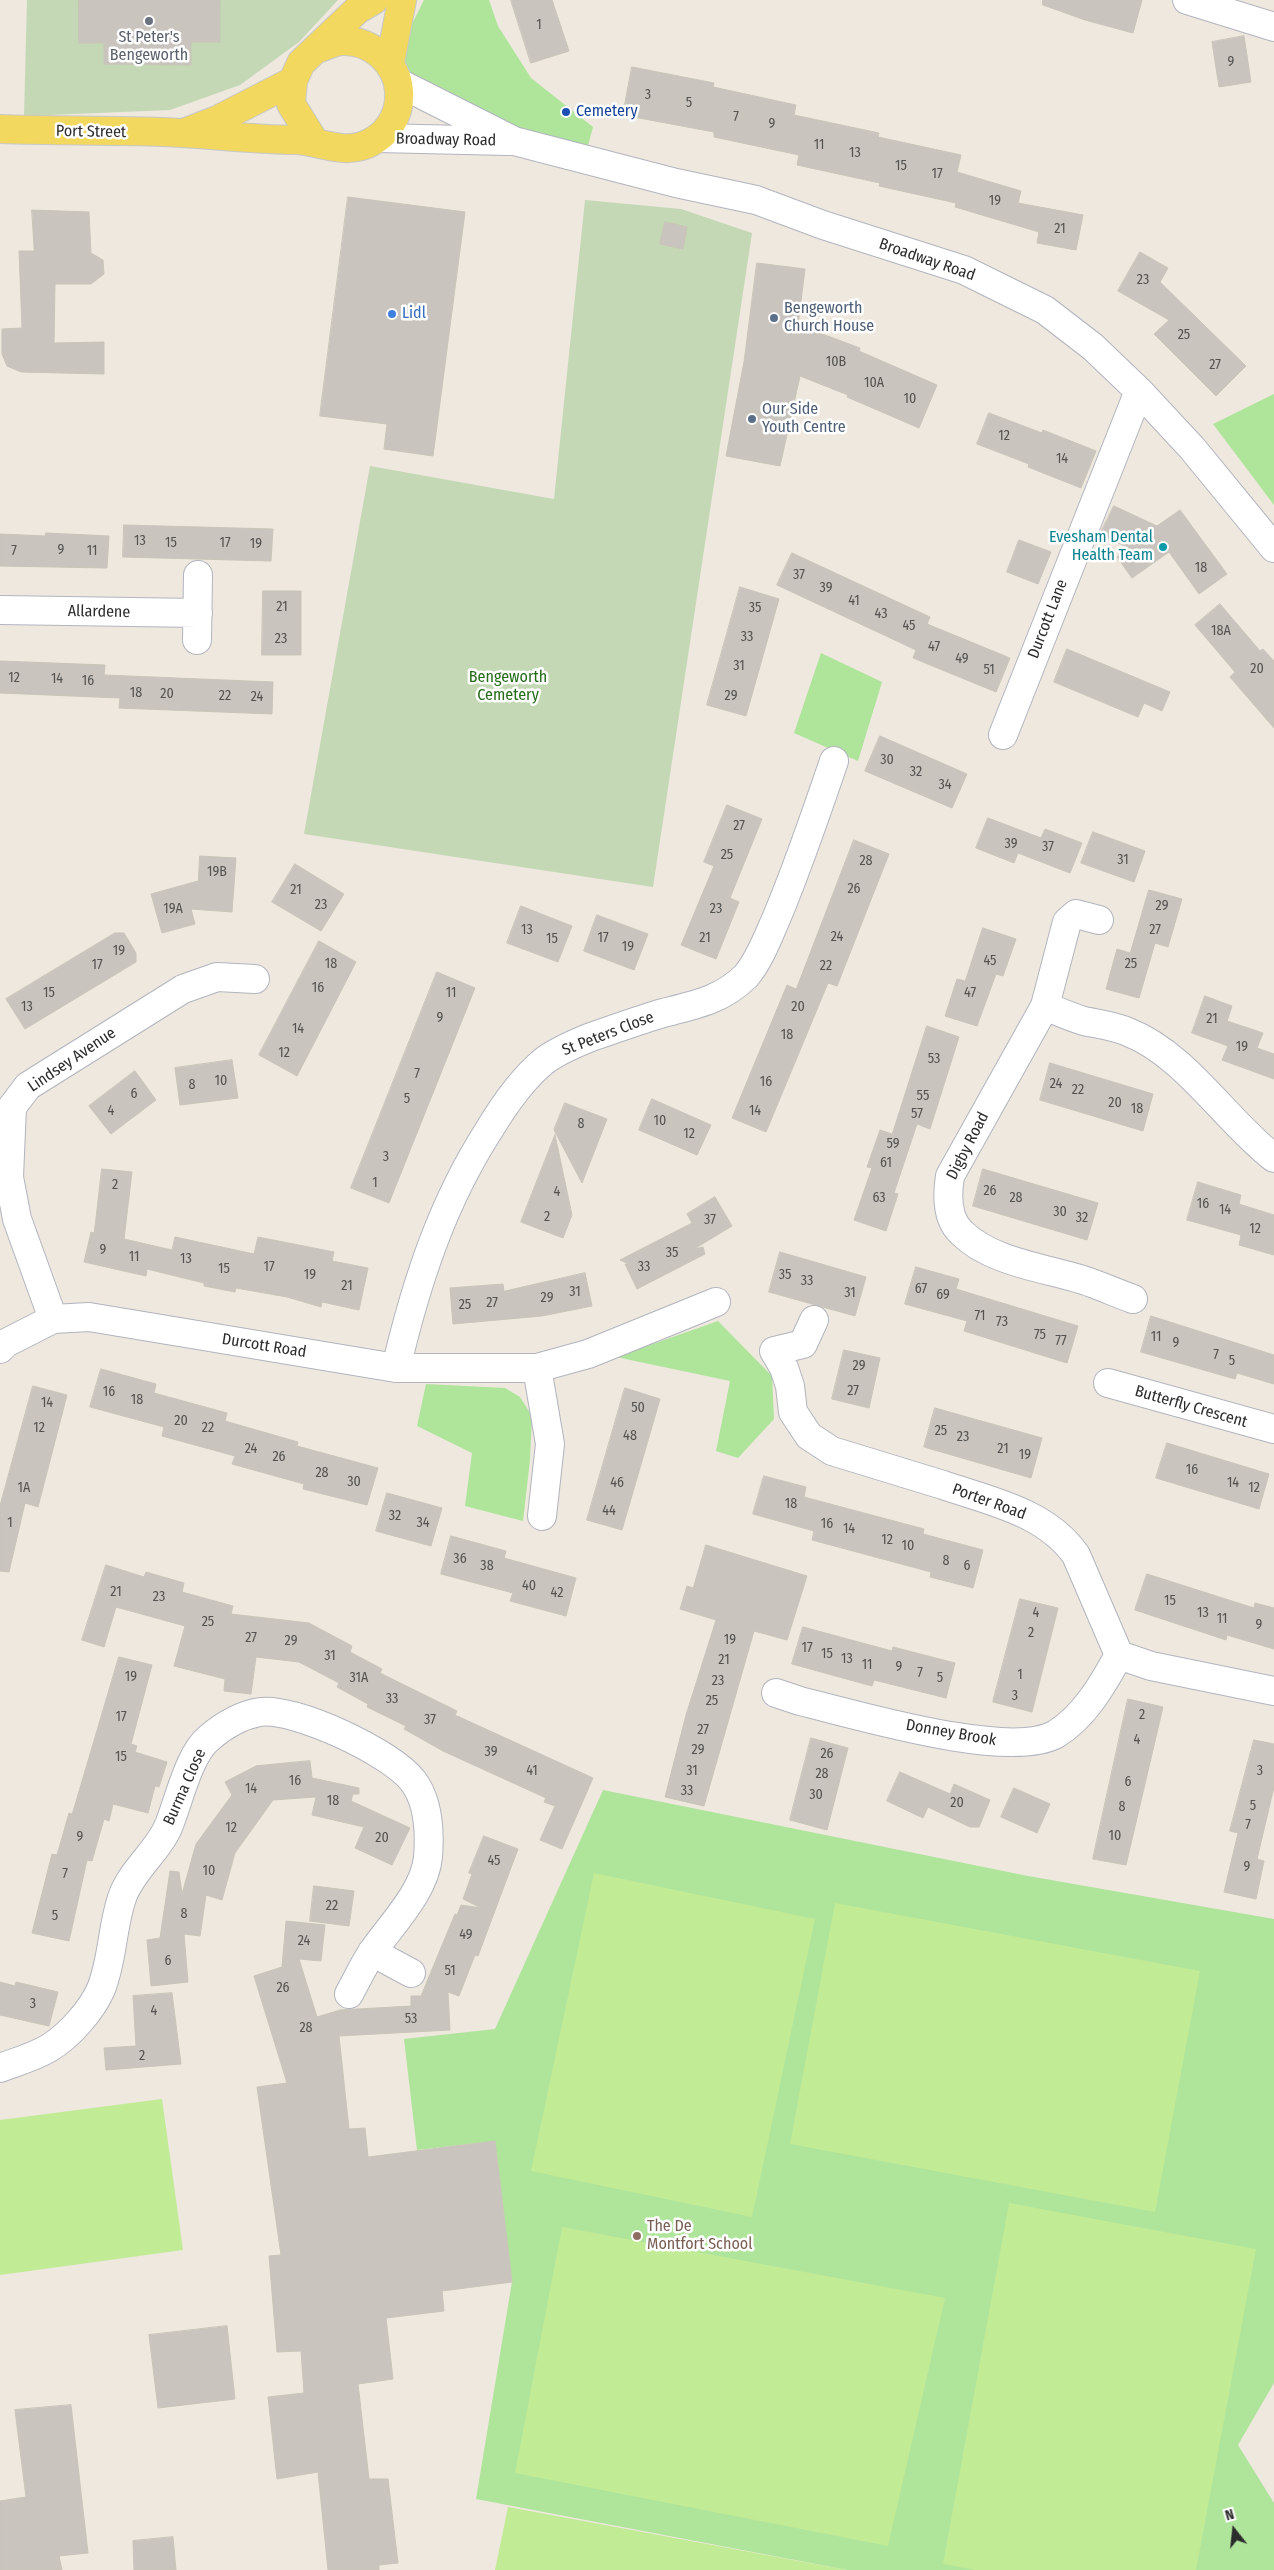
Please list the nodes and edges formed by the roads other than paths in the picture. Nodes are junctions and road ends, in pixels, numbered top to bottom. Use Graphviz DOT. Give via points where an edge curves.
graph roads {
  1 [pos="374,0"];
  2 [pos="402,0"];
  3 [pos="1188,0"];
  4 [pos="1274,27"];
  5 [pos="317,49"];
  6 [pos="394,73"];
  7 [pos="293,81"];
  8 [pos="0,129"];
  9 [pos="182,134"];
  10 [pos="378,138"];
  11 [pos="314,141"];
  12 [pos="514,142"];
  13 [pos="1139,391"];
  14 [pos="1274,548"];
  15 [pos="198,575"];
  16 [pos="0,610"];
  17 [pos="198,613"];
  18 [pos="196,640"];
  19 [pos="1003,735"];
  20 [pos="834,761"];
  21 [pos="1099,920"];
  22 [pos="255,979"];
  23 [pos="1045,1006"];
  24 [pos="6,1105"];
  25 [pos="1274,1158"];
  26 [pos="1133,1299"];
  27 [pos="716,1302"];
  28 [pos="53,1319"];
  29 [pos="814,1320"];
  30 [pos="0,1349"];
  31 [pos="396,1368"];
  32 [pos="537,1368"];
  33 [pos="1108,1383"];
  34 [pos="1274,1429"];
  35 [pos="542,1516"];
  36 [pos="1119,1655"];
  37 [pos="1274,1691"];
  38 [pos="776,1693"];
  39 [pos="372,1952"];
  40 [pos="411,1973"];
  41 [pos="349,1994"];
  42 [pos="0,2068"];
  1 -- 5 [label="main road" via="357,10"];
  2 -- 6 [label="main road"];
  3 -- 4 [label="street"];
  5 -- 6 [label="main road" via="342,41 369,46"];
  5 -- 7 [label="main road" via="301,63"];
  6 -- 10 [label="main road" via="400,101 394,121"];
  6 -- 12 [label="street, Broadway Road"];
  7 -- 9 [label="main road, Port Street"];
  7 -- 11 [label="main road" via="292,104"];
  8 -- 9 [label="main road, Port Street"];
  9 -- 11 [label="main road, Port Street"];
  10 -- 11 [label="main road" via="362,146 340,149"];
  10 -- 12 [label="street, Broadway Road"];
  12 -- 13 [label="street, Broadway Road" via="756,200 964,270 1044,310 1093,347"];
  13 -- 14 [label="street, Broadway Road" via="1192,448"];
  13 -- 19 [label="street, Durcott Lane"];
  15 -- 17 [label="street"];
  16 -- 17 [label="street, Allardene"];
  17 -- 18 [label="street"];
  20 -- 31 [label="street, St Peters Close" via="800,862 766,942 748,974 711,1001 597,1035 558,1053 544,1061 509,1097 474,1152 446,1206 427,1254"];
  21 -- 23 [label="street, Digby Road" via="1076,914 1067,922"];
  22 -- 24 [label="street, Lindsey Avenue" via="217,977 183,989 28,1086"];
  23 -- 25 [label="street" via="1081,1020 1129,1032 1156,1048 1193,1077"];
  23 -- 26 [label="street, Digby Road" via="950,1176 947,1196 950,1212 960,1232 982,1248"];
  24 -- 28 [label="street, Lindsey Avenue" via="9,1178 16,1211"];
  27 -- 32 [label="street, Durcott Road" via="588,1354"];
  28 -- 30 [label="street, Durcott Road"];
  28 -- 31 [label="street, Durcott Road" via="89,1317"];
  29 -- 36 [label="street, Porter Road" via="803,1344 774,1351 787,1377 793,1412 809,1436 832,1451 1011,1507 1041,1522 1066,1540 1076,1555"];
  31 -- 32 [label="street, Durcott Road"];
  32 -- 35 [label="street" via="550,1444"];
  33 -- 34 [label="street, Butterfly Crescent"];
  36 -- 37 [label="street" via="1151,1666"];
  36 -- 38 [label="street, Donney Brook" via="1078,1717 1054,1735 1011,1744 968,1740"];
  39 -- 40 [label="street"];
  39 -- 41 [label="street, Burma Close"];
  39 -- 42 [label="street, Burma Close" via="402,1914 428,1860 429,1825 413,1781 369,1749 314,1721 287,1713 261,1712 244,1717 208,1739 196,1755 168,1828 124,1894 101,1989 85,2014 50,2047"];
}
